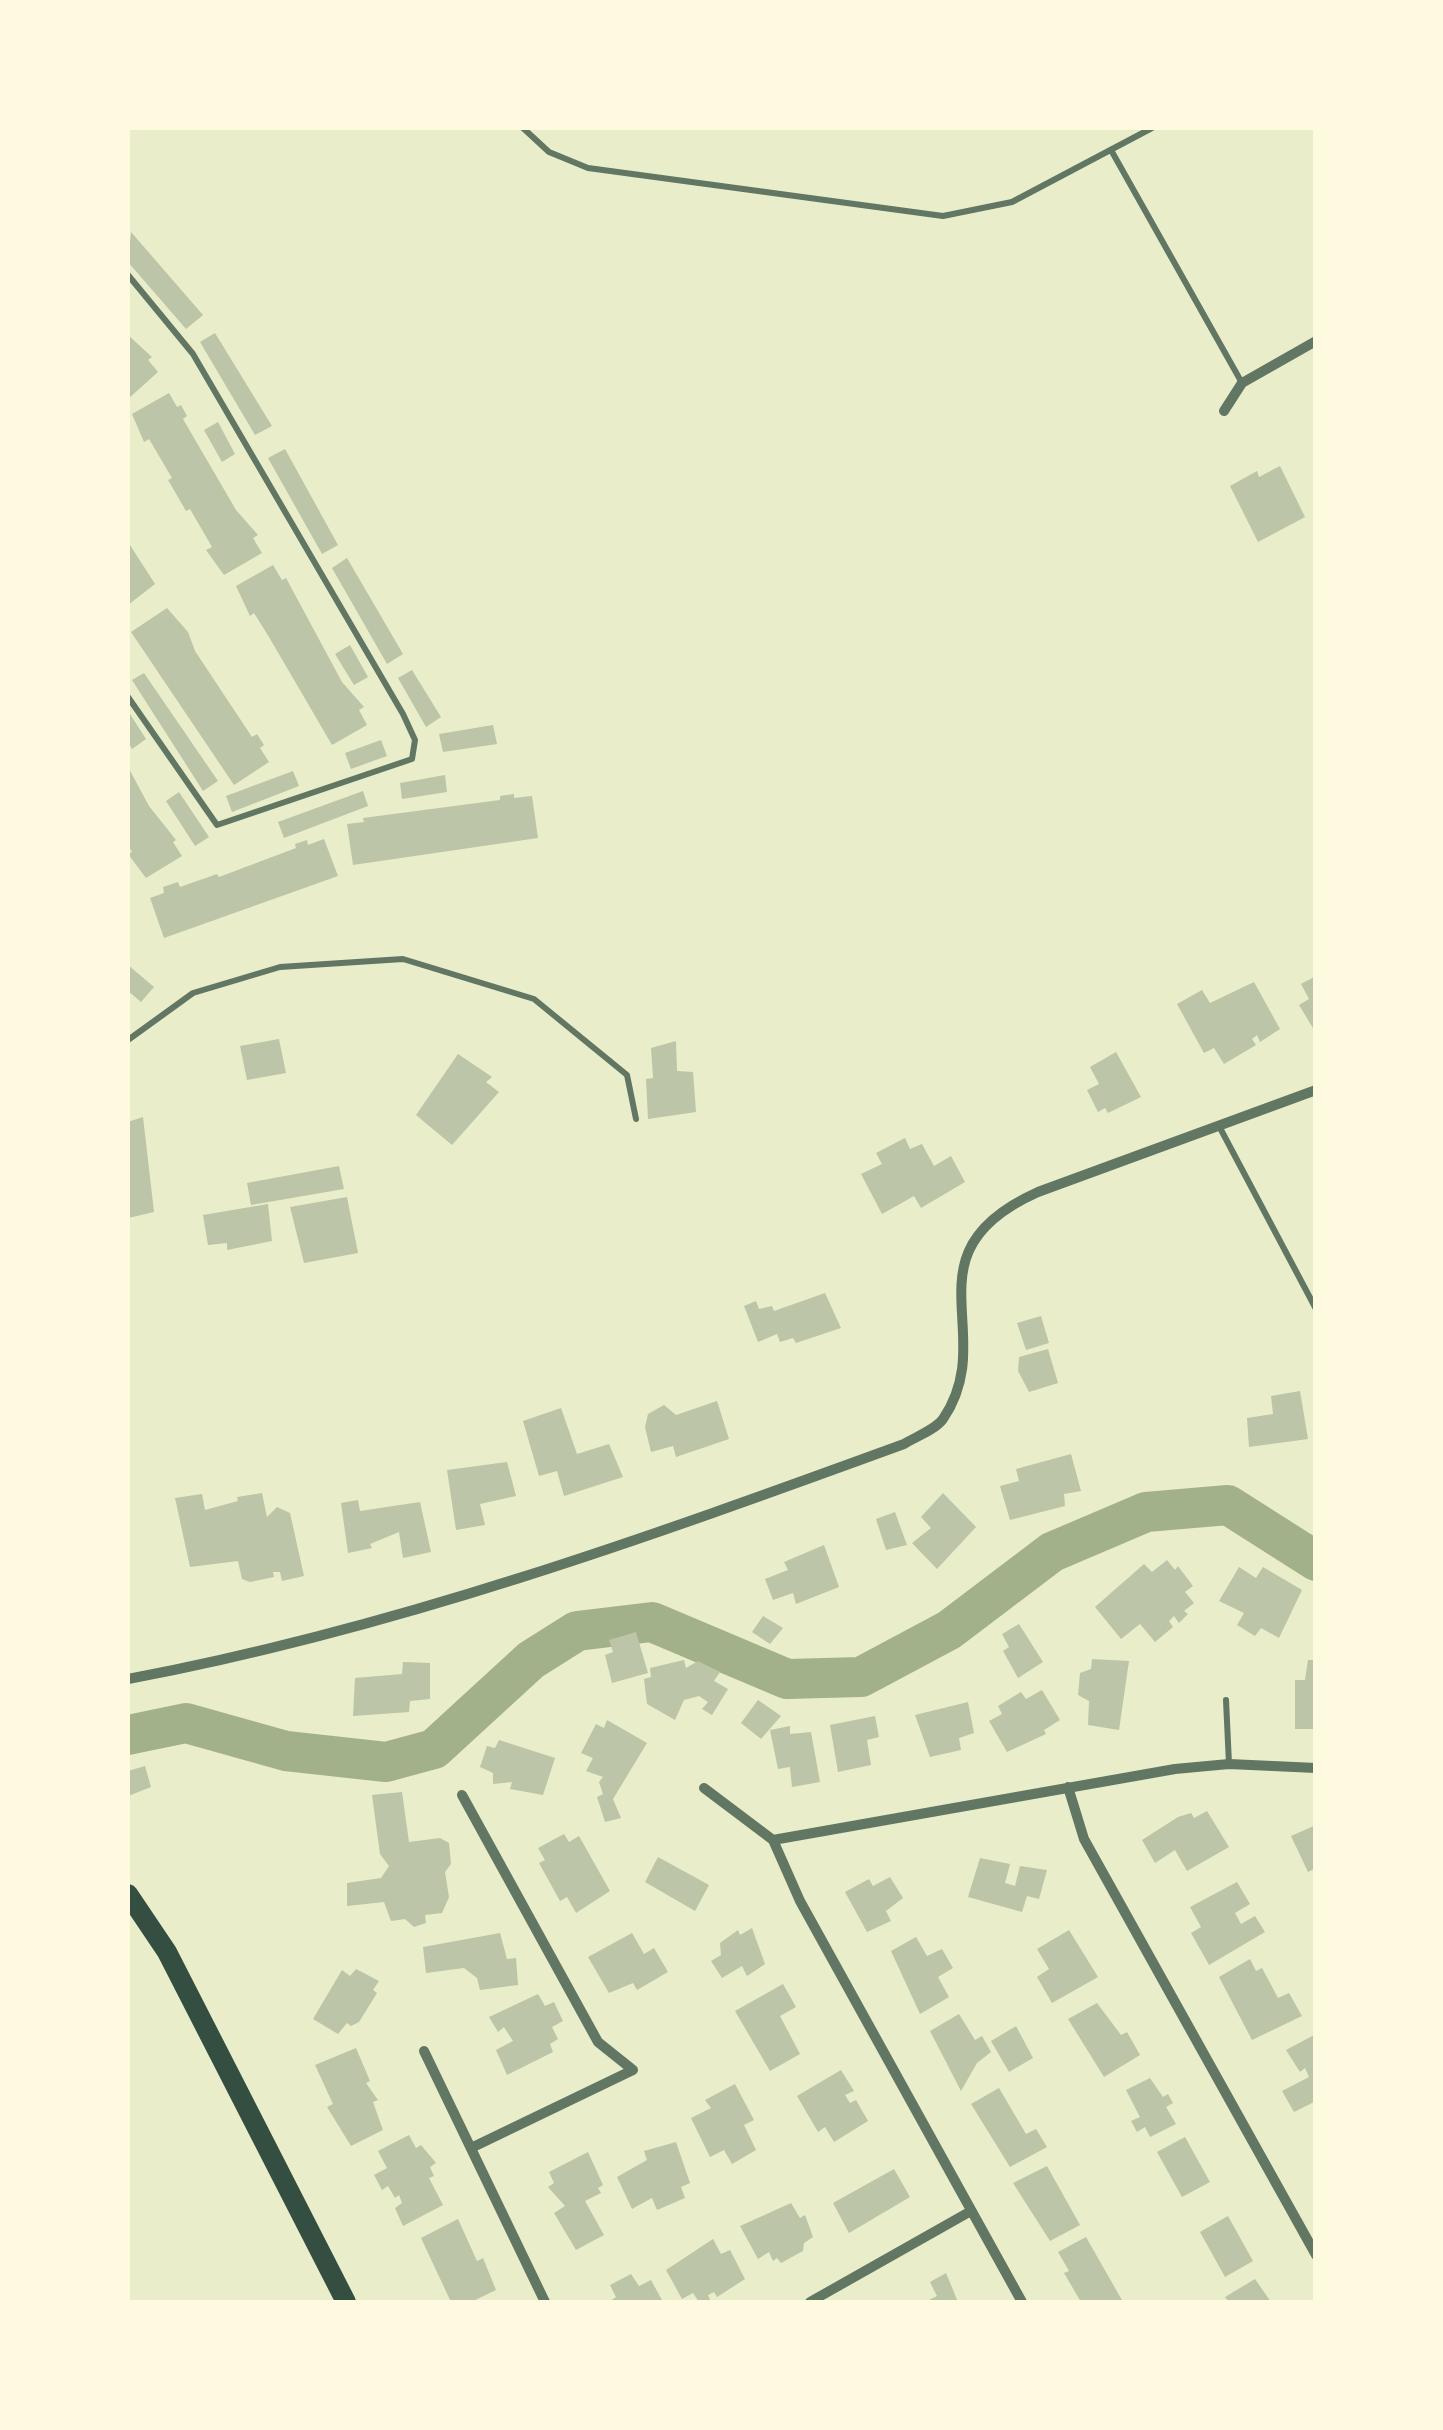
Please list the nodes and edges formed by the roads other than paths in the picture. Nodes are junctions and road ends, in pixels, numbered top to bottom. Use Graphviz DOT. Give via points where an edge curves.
graph roads {
  1 [pos="524,128"];
  2 [pos="1152,128"];
  3 [pos="1110,150"];
  4 [pos="128,275"];
  5 [pos="1316,341"];
  6 [pos="1242,383"];
  7 [pos="1224,411"];
  8 [pos="128,697"];
  9 [pos="128,1040"];
  10 [pos="1316,1090"];
  11 [pos="636,1119"];
  12 [pos="1219,1126"];
  13 [pos="1316,1309"];
  14 [pos="128,1679"];
  15 [pos="1226,1700"];
  16 [pos="1229,1764"];
  17 [pos="1316,1768"];
  18 [pos="1068,1787"];
  19 [pos="704,1788"];
  20 [pos="462,1795"];
  21 [pos="772,1840"];
  22 [pos="128,1894"];
  23 [pos="424,2051"];
  24 [pos="470,2148"];
  25 [pos="971,2211"];
  26 [pos="1316,2254"];
  27 [pos="346,2302"];
  28 [pos="545,2302"];
  29 [pos="810,2302"];
  30 [pos="1022,2302"];
  1 -- 3 [label="lane" via="549,152 588,168 921,216 1012,202"];
  2 -- 3 [label="lane"];
  3 -- 6 [label="lane"];
  4 -- 8 [label="lane" via="194,354 403,714 415,740 412,759 216,826"];
  5 -- 6 [label="street"];
  6 -- 7 [label="street"];
  9 -- 11 [label="lane" via="194,993 280,967 403,959 534,999 626,1076"];
  10 -- 12 [label="street"];
  12 -- 13 [label="lane"];
  12 -- 14 [label="street" via="1038,1192 983,1225 966,1254 960,1285 962,1379 941,1422 904,1444 537,1574 362,1626"];
  15 -- 16 [label="lane"];
  16 -- 17 [label="street"];
  16 -- 18 [label="street"];
  18 -- 21 [label="street"];
  18 -- 26 [label="street" via="1084,1840"];
  19 -- 21 [label="street"];
  20 -- 24 [label="street" via="598,2042 634,2070"];
  21 -- 25 [label="street"];
  22 -- 27 [label="main road" via="168,1952"];
  23 -- 24 [label="street"];
  24 -- 28 [label="street"];
  25 -- 29 [label="street"];
  25 -- 30 [label="street"];
}
